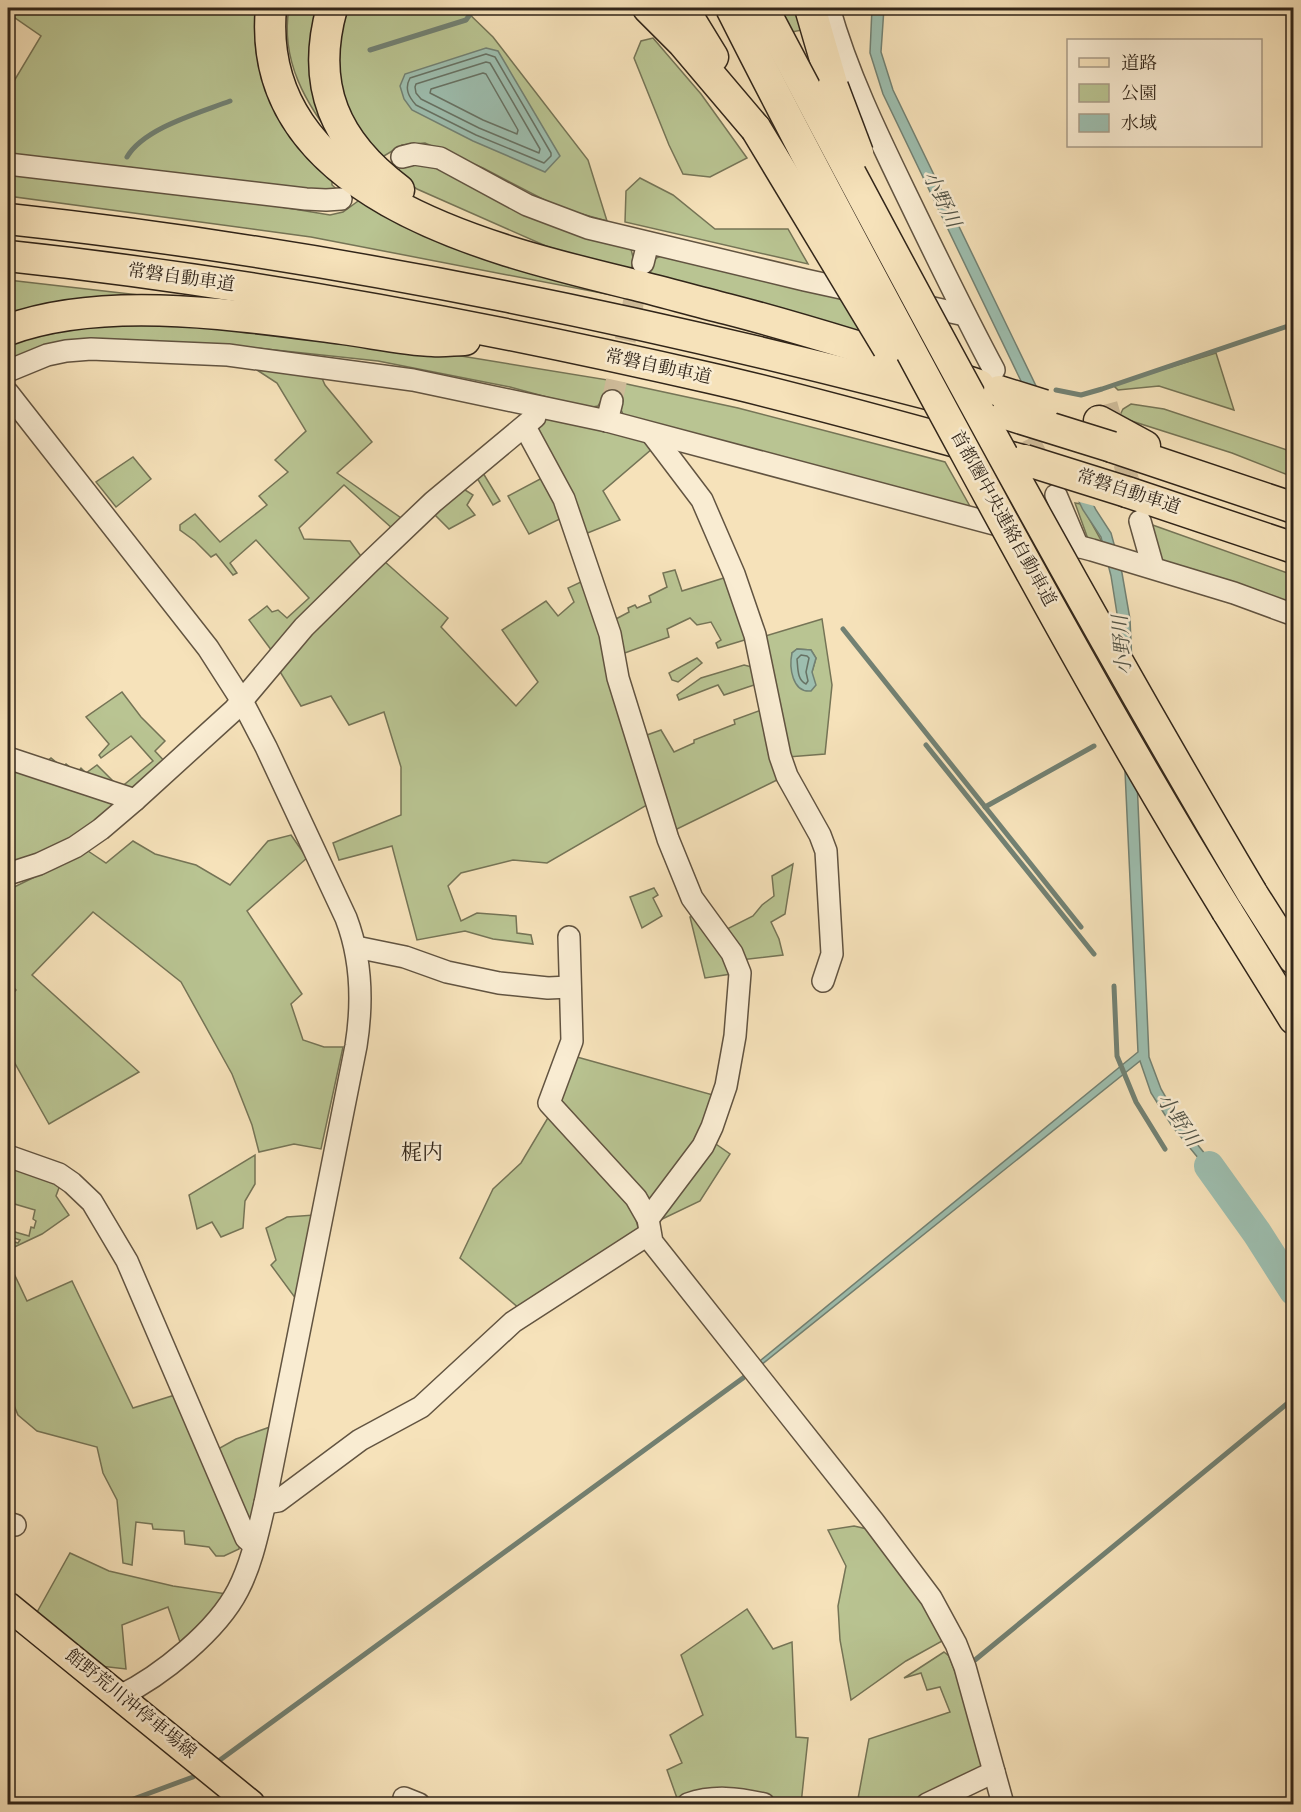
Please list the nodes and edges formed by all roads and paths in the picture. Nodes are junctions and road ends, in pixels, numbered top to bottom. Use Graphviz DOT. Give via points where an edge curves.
graph roads {
  1 [pos="271,8"];
  2 [pos="332,8"];
  3 [pos="648,8"];
  4 [pos="683,8"];
  5 [pos="730,8"];
  6 [pos="763,8"];
  7 [pos="810,8"];
  8 [pos="829,8"];
  9 [pos="756,129"];
  10 [pos="402,157"];
  11 [pos="8,164"];
  12 [pos="341,198"];
  13 [pos="8,219"];
  14 [pos="8,256"];
  15 [pos="560,267"];
  16 [pos="965,315"];
  17 [pos="8,330"];
  18 [pos="516,337"];
  19 [pos="8,371"];
  20 [pos="1000,392"];
  21 [pos="8,393"];
  22 [pos="968,393"];
  23 [pos="612,401"];
  24 [pos="544,407"];
  25 [pos="942,408"];
  26 [pos="607,422"];
  27 [pos="525,426"];
  28 [pos="652,434"];
  29 [pos="1056,495"];
  30 [pos="1293,508"];
  31 [pos="1140,521"];
  32 [pos="1085,548"];
  33 [pos="1293,548"];
  34 [pos="1153,567"];
  35 [pos="1293,615"];
  36 [pos="242,701"];
  37 [pos="8,758"];
  38 [pos="135,800"];
  39 [pos="8,874"];
  40 [pos="568,937"];
  41 [pos="356,947"];
  42 [pos="1293,959"];
  43 [pos="823,981"];
  44 [pos="570,987"];
  45 [pos="1293,1019"];
  46 [pos="8,1156"];
  47 [pos="649,1226"];
  48 [pos="265,1503"];
  49 [pos="254,1545"];
  50 [pos="8,1606"];
  51 [pos="120,1696"];
  52 [pos="994,1772"];
  53 [pos="251,1804"];
  54 [pos="688,1804"];
  55 [pos="764,1804"];
  56 [pos="927,1804"];
  57 [pos="1003,1804"];
  1 -- 15 [label="highway" via="274,64 287,102 308,137 340,169 393,203 454,232"];
  2 -- 15 [label="highway" via="324,44 324,82 338,120 359,153 389,183 423,206"];
  3 -- 9 [label="highway"];
  4 -- 9 [label="highway"];
  5 -- 25 [label="highway, 首都圏中央連絡自動車道, bridge"];
  6 -- 22 [label="highway, 首都圏中央連絡自動車道, bridge"];
  7 -- 22 [label="highway, bridge" via="833,87 859,155 898,240 954,344"];
  8 -- 16 [label="street" via="852,80"];
  9 -- 25 [label="highway, bridge" via="899,366"];
  10 -- 16 [label="street" via="414,153 440,158 527,205 645,253"];
  11 -- 12 [label="street" via="306,199"];
  13 -- 20 [label="highway, 常磐自動車道" via="236,248 388,273 736,346"];
  14 -- 18 [label="highway, 常磐自動車道" via="221,284"];
  15 -- 20 [label="highway" via="772,321"];
  16 -- 20 [label="street"];
  17 -- 18 [label="highway" via="59,316 165,311 434,341"];
  18 -- 33 [label="highway, 常磐自動車道, bridge" via="710,378 1025,460"];
  19 -- 24 [label="street" via="66,351 228,355 413,380"];
  20 -- 30 [label="highway, bridge" via="1201,476"];
  21 -- 36 [label="street" via="208,648"];
  22 -- 42 [label="highway, 首都圏中央連絡自動車道, bridge" via="1166,745"];
  23 -- 26 [label="street"];
  24 -- 26 [label="street"];
  24 -- 27 [label="street"];
  25 -- 45 [label="highway, 首都圏中央連絡自動車道, bridge" via="1168,816"];
  26 -- 28 [label="street"];
  27 -- 36 [label="street" via="433,502 361,571 304,627"];
  27 -- 47 [label="street" via="568,510 610,634 618,678 672,849 692,898 732,953 740,973 726,1086 712,1127"];
  28 -- 32 [label="street"];
  28 -- 43 [label="street" via="702,500 734,574 755,635 780,756 826,851 832,954"];
  29 -- 32 [label="street"];
  31 -- 34 [label="street"];
  32 -- 34 [label="street"];
  34 -- 35 [label="street"];
  36 -- 38 [label="street"];
  36 -- 41 [label="street" via="329,880"];
  37 -- 38 [label="street"];
  38 -- 39 [label="street" via="75,847"];
  40 -- 44 [label="street"];
  41 -- 44 [label="street" via="499,983"];
  41 -- 48 [label="street" via="361,998 359,1029"];
  44 -- 47 [label="street" via="572,1041 549,1103 636,1198"];
  46 -- 49 [label="street" via="59,1174 92,1202 127,1261 246,1539"];
  47 -- 48 [label="street" via="513,1322 421,1407 360,1440 278,1501"];
  47 -- 52 [label="street" via="652,1242 931,1598 965,1667"];
  48 -- 49 [label="street"];
  49 -- 51 [label="street" via="238,1590 223,1614 148,1680"];
  50 -- 51 [label="main road, 館野荒川沖停車場線"];
  51 -- 53 [label="main road, 館野荒川沖停車場線"];
  52 -- 56 [label="street"];
  52 -- 57 [label="street"];
  54 -- 55 [label="street" via="719,1797"];
}
